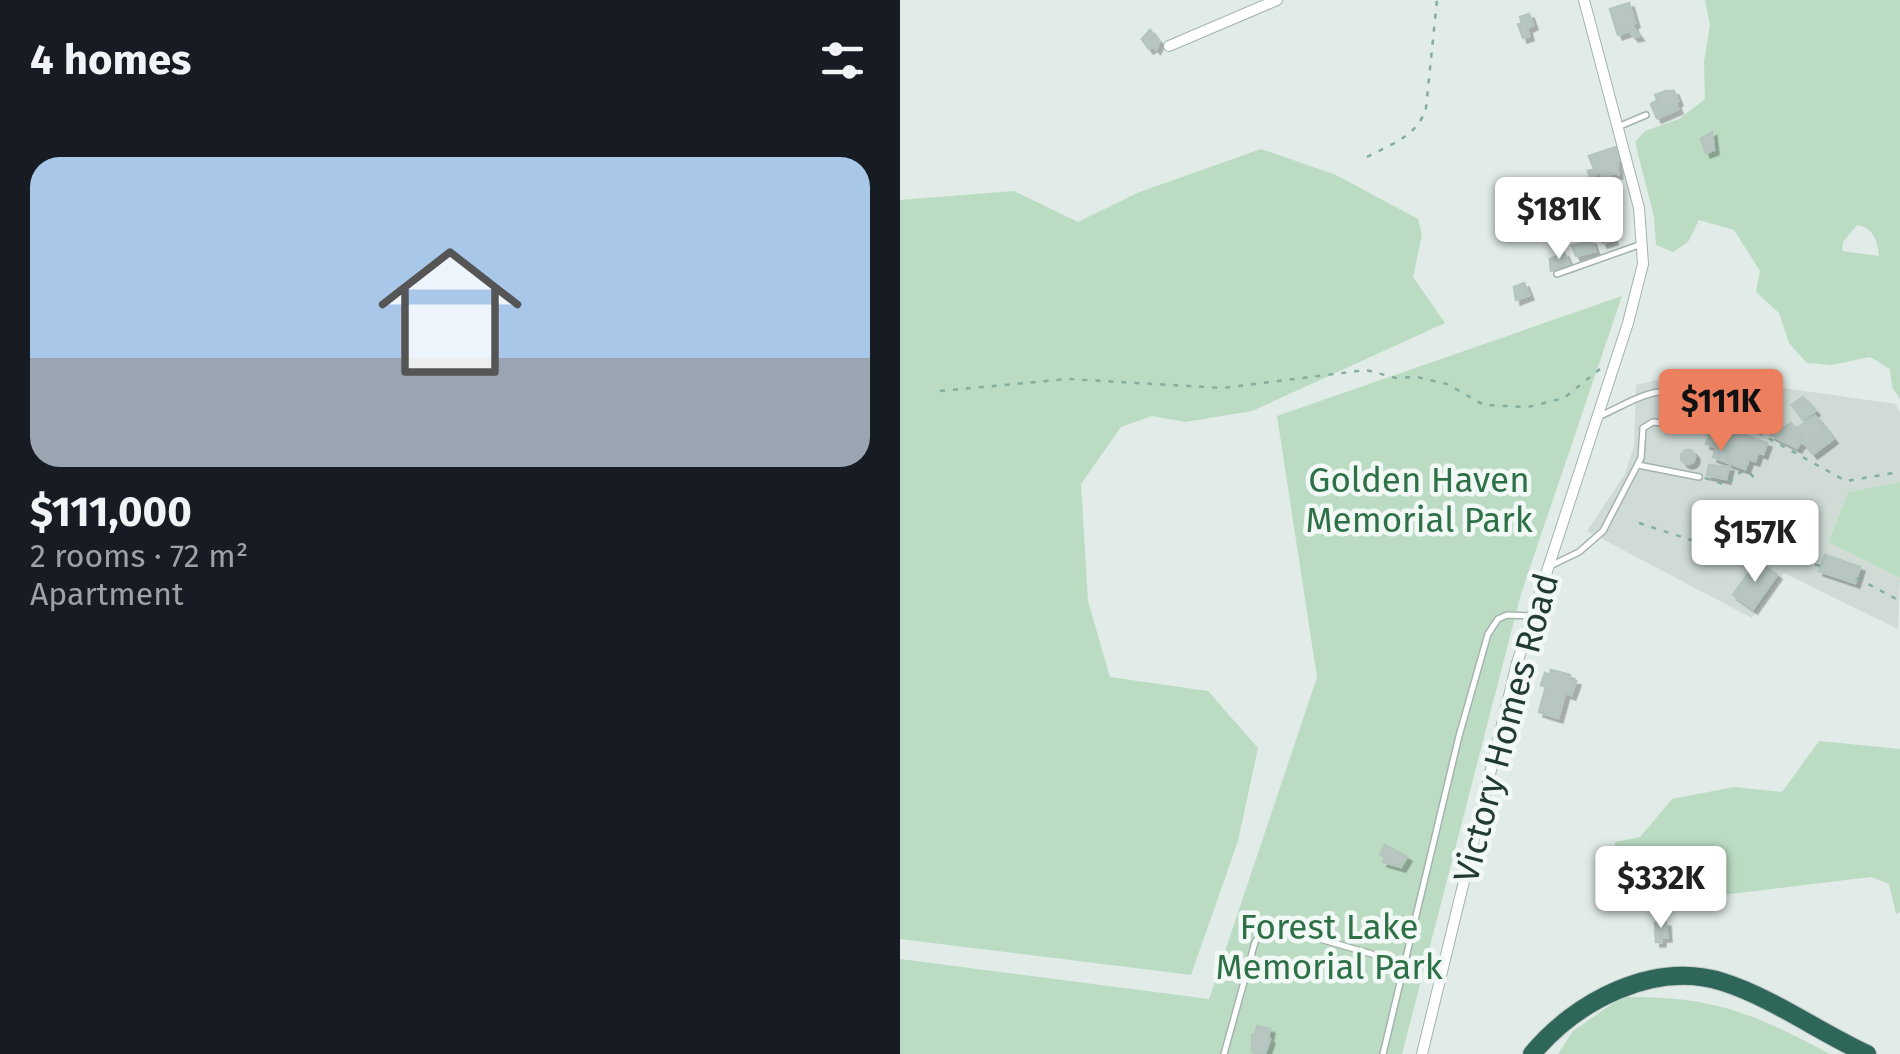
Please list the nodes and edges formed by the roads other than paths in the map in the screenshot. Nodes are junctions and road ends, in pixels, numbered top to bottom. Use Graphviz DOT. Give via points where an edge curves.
graph roads {
  1 [pos="1278,0"];
  2 [pos="1584,0"];
  3 [pos="1169,46"];
  4 [pos="1646,115"];
  5 [pos="1618,127"];
  6 [pos="1644,243"];
  7 [pos="1558,274"];
  8 [pos="1706,404"];
  9 [pos="1596,418"];
  10 [pos="1680,425"];
  11 [pos="1638,465"];
  12 [pos="1699,477"];
  13 [pos="1547,567"];
  14 [pos="1531,616"];
  15 [pos="1406,964"];
  16 [pos="1224,1054"];
  17 [pos="1383,1054"];
  18 [pos="1422,1054"];
  19 [pos="1532,1054"];
  20 [pos="1868,1054"];
  1 -- 3 [label="street"];
  2 -- 5 [label="street, Victory Homes Road"];
  4 -- 5 [label="lane"];
  5 -- 6 [label="street, Victory Homes Road"];
  6 -- 7 [label="lane"];
  6 -- 9 [label="street, Victory Homes Road" via="1641,278"];
  8 -- 9 [label="lane" via="1683,392 1659,391"];
  9 -- 13 [label="street, Victory Homes Road"];
  10 -- 11 [label="lane" via="1654,422 1643,428"];
  11 -- 12 [label="lane"];
  11 -- 13 [label="lane" via="1603,531"];
  13 -- 14 [label="street, Victory Homes Road"];
  14 -- 15 [label="lane" via="1498,618 1488,634"];
  14 -- 18 [label="street, Victory Homes Road"];
  15 -- 16 [label="lane" via="1296,932 1261,934"];
  15 -- 17 [label="lane"];
  19 -- 20 [label="highway" via="1592,1002 1638,982 1681,976 1724,982"];
}
